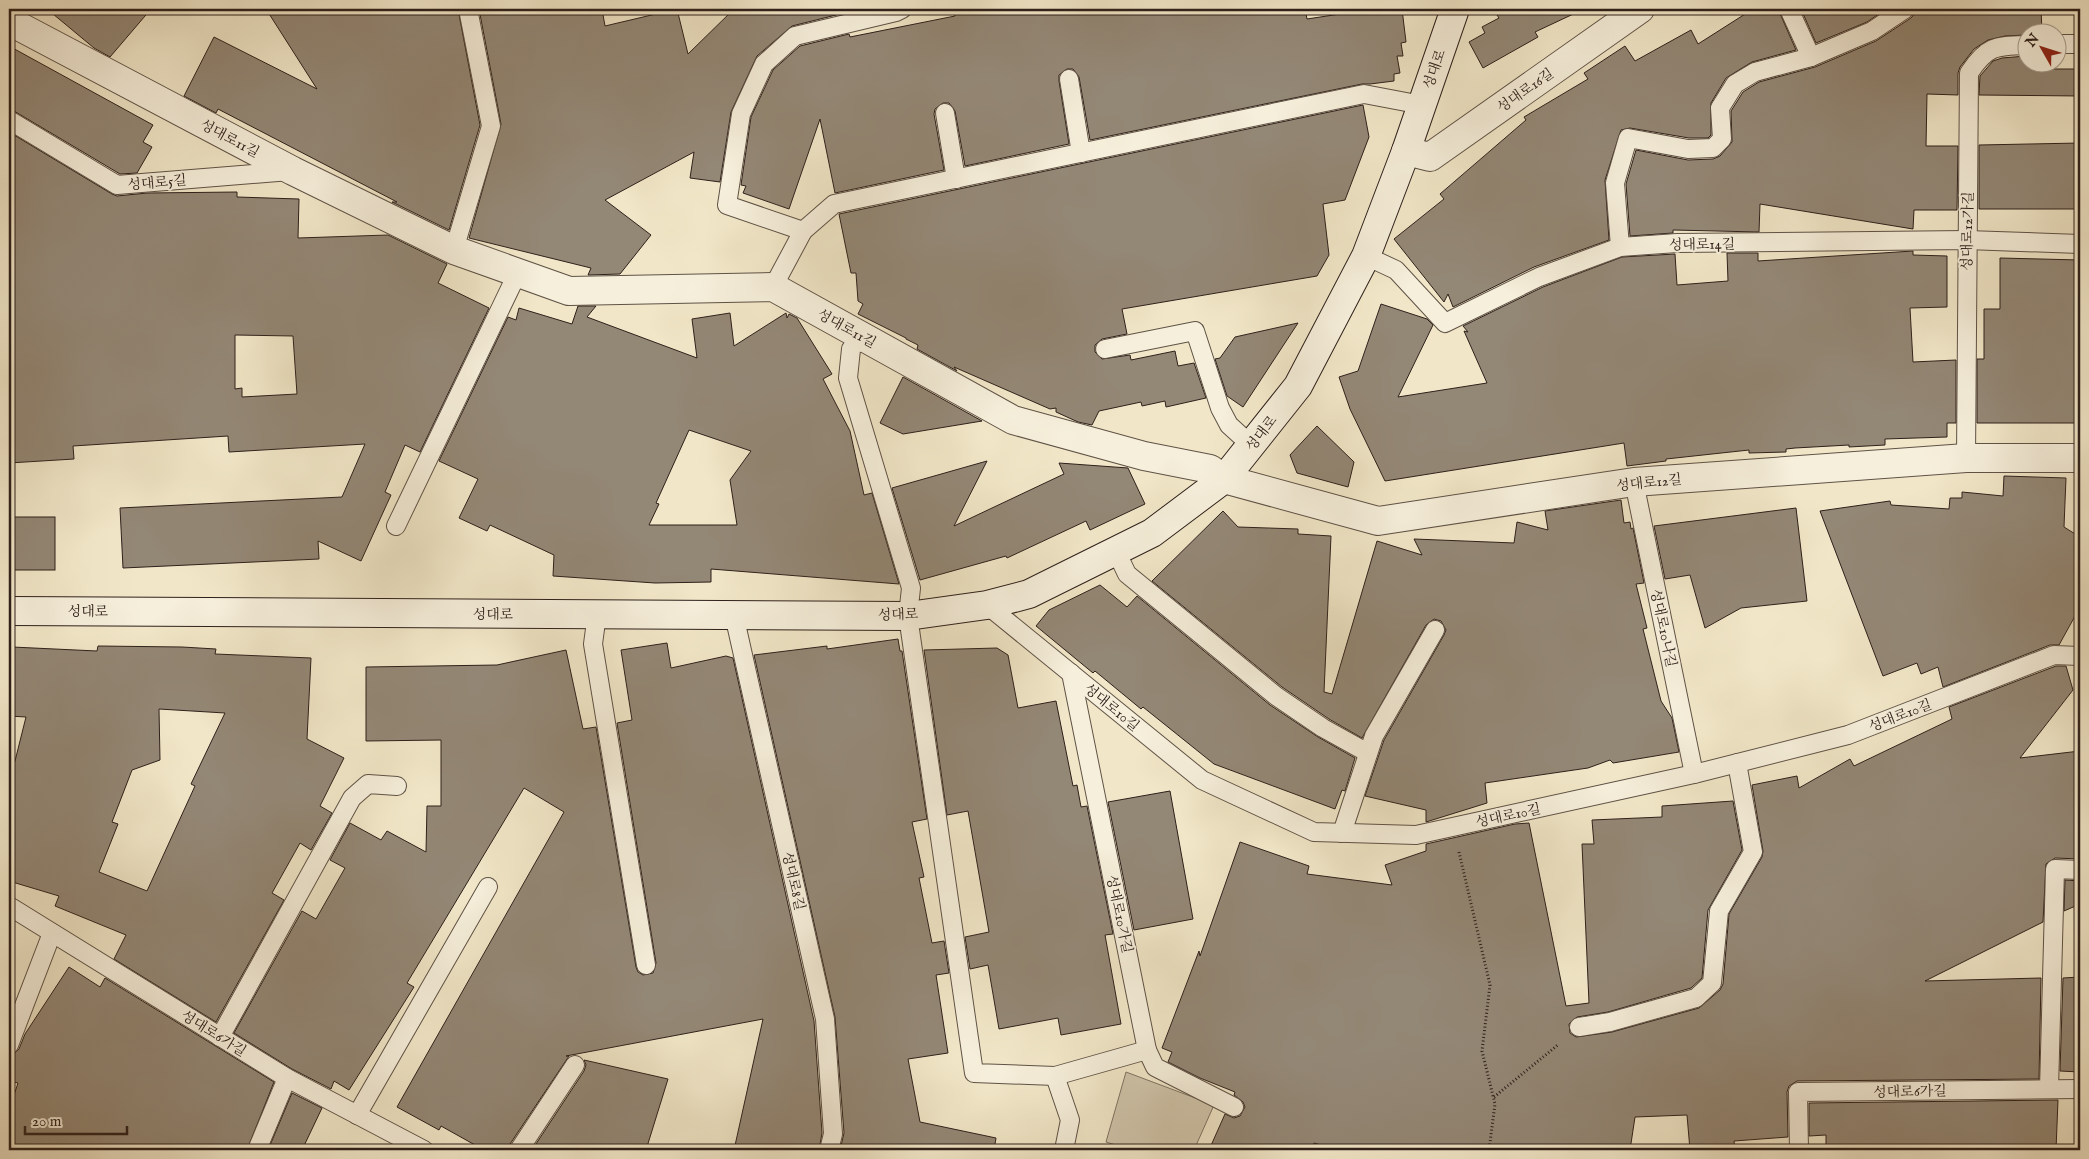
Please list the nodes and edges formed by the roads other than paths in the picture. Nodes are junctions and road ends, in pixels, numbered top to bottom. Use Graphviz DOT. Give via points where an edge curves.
graph roads {
  1 [pos="468,9"];
  2 [pos="902,9"];
  3 [pos="1455,9"];
  4 [pos="1640,9"];
  5 [pos="1789,9"];
  6 [pos="1905,9"];
  7 [pos="9,21"];
  8 [pos="2066,44"];
  9 [pos="2080,44"];
  10 [pos="2016,45"];
  11 [pos="1811,57"];
  12 [pos="1069,79"];
  13 [pos="1422,105"];
  14 [pos="945,113"];
  15 [pos="9,120"];
  16 [pos="1406,151"];
  17 [pos="1081,153"];
  18 [pos="293,171"];
  19 [pos="956,179"];
  20 [pos="804,231"];
  21 [pos="1967,240"];
  22 [pos="2080,244"];
  23 [pos="1620,247"];
  24 [pos="454,250"];
  25 [pos="1366,256"];
  26 [pos="518,272"];
  27 [pos="773,287"];
  28 [pos="861,337"];
  29 [pos="1105,349"];
  30 [pos="1251,445"];
  31 [pos="1966,458"];
  32 [pos="2080,458"];
  33 [pos="1224,479"];
  34 [pos="1634,482"];
  35 [pos="396,526"];
  36 [pos="1116,551"];
  37 [pos="987,605"];
  38 [pos="9,611"];
  39 [pos="597,614"];
  40 [pos="734,615"];
  41 [pos="908,616"];
  42 [pos="1436,630"];
  43 [pos="2080,656"];
  44 [pos="1071,673"];
  45 [pos="1368,753"];
  46 [pos="1737,763"];
  47 [pos="1694,774"];
  48 [pos="397,786"];
  49 [pos="1342,833"];
  50 [pos="2080,870"];
  51 [pos="488,887"];
  52 [pos="9,906"];
  53 [pos="52,933"];
  54 [pos="646,964"];
  55 [pos="1579,1027"];
  56 [pos="220,1036"];
  57 [pos="9,1045"];
  58 [pos="1147,1050"];
  59 [pos="574,1065"];
  60 [pos="1055,1076"];
  61 [pos="287,1078"];
  62 [pos="2049,1089"];
  63 [pos="2080,1089"];
  64 [pos="1234,1107"];
  65 [pos="357,1115"];
  66 [pos="392,1143"];
  67 [pos="257,1150"];
  68 [pos="424,1150"];
  69 [pos="519,1150"];
  70 [pos="829,1150"];
  71 [pos="1064,1150"];
  72 [pos="1799,1150"];
  1 -- 24 [label="lane" via="492,126"];
  2 -- 20 [label="lane" via="794,36 764,64 741,114 727,205"];
  3 -- 13 [label="street, 성대로"];
  4 -- 16 [label="street, 성대로16길" via="1430,157"];
  5 -- 11 [label="lane"];
  6 -- 11 [label="lane" via="1872,30"];
  7 -- 18 [label="street, 성대로11길"];
  8 -- 9 [label="lane"];
  10 -- 21 [label="lane, 성대로12가길" via="2001,46 1981,55 1969,73"];
  11 -- 23 [label="lane" via="1756,72 1735,84 1720,108 1722,139 1713,148 1688,149 1628,138 1615,183"];
  12 -- 17 [label="lane"];
  13 -- 16 [label="street, 성대로"];
  13 -- 17 [label="lane" via="1364,94"];
  14 -- 19 [label="lane"];
  15 -- 18 [label="lane, 성대로5길" via="117,185"];
  16 -- 25 [label="street, 성대로"];
  17 -- 19 [label="lane"];
  18 -- 24 [label="street, 성대로11길"];
  19 -- 20 [label="lane" via="834,204"];
  20 -- 27 [label="lane"];
  21 -- 22 [label="lane, 성대로14길"];
  21 -- 23 [label="lane, 성대로14길" via="1677,243"];
  21 -- 31 [label="lane, 성대로12가길"];
  23 -- 25 [label="lane, 성대로14길" via="1539,277 1445,323 1396,270"];
  24 -- 26 [label="street, 성대로11길"];
  25 -- 30 [label="street, 성대로" via="1298,386"];
  26 -- 27 [label="street, 성대로11길" via="570,291"];
  26 -- 35 [label="lane"];
  27 -- 28 [label="street, 성대로11길"];
  28 -- 33 [label="street, 성대로11길" via="1013,420 1144,456 1210,469"];
  28 -- 41 [label="lane" via="851,349 848,378 911,588"];
  29 -- 30 [label="lane" via="1195,330 1220,408 1229,425"];
  30 -- 33 [label="street, 성대로"];
  31 -- 32 [label="street, 성대로12길"];
  31 -- 34 [label="street, 성대로12길"];
  33 -- 34 [label="street, 성대로12길" via="1378,521"];
  33 -- 36 [label="street, 성대로" via="1152,533"];
  34 -- 47 [label="lane, 성대로10나길"];
  36 -- 37 [label="street, 성대로" via="1029,594"];
  36 -- 45 [label="lane" via="1127,574 1276,696"];
  37 -- 41 [label="street, 성대로"];
  37 -- 44 [label="lane, 성대로10길"];
  38 -- 39 [label="street, 성대로"];
  39 -- 40 [label="street, 성대로"];
  39 -- 54 [label="lane" via="593,644"];
  40 -- 41 [label="street, 성대로"];
  40 -- 70 [label="lane, 성대로8길" via="825,1019 833,1134"];
  41 -- 60 [label="lane" via="974,1073"];
  42 -- 45 [label="lane" via="1374,736"];
  43 -- 46 [label="lane, 성대로10길" via="2054,655 1848,735"];
  44 -- 49 [label="lane, 성대로10길" via="1202,780 1314,832"];
  44 -- 58 [label="lane, 성대로10가길"];
  45 -- 49 [label="lane"];
  46 -- 47 [label="lane, 성대로10길"];
  46 -- 55 [label="lane" via="1753,852 1719,911 1712,983 1696,998 1610,1022"];
  47 -- 49 [label="lane, 성대로10길" via="1416,836"];
  48 -- 56 [label="lane" via="368,784 352,798"];
  50 -- 62 [label="lane" via="2055,869"];
  51 -- 65 [label="lane"];
  52 -- 53 [label="lane, 성대로6가길"];
  53 -- 56 [label="lane, 성대로6가길"];
  53 -- 57 [label="lane"];
  56 -- 61 [label="lane, 성대로6가길"];
  58 -- 60 [label="lane"];
  58 -- 64 [label="lane, 성대로10가길" via="1155,1067"];
  59 -- 69 [label="lane"];
  60 -- 71 [label="lane" via="1070,1120"];
  61 -- 65 [label="lane, 성대로6가길"];
  61 -- 67 [label="lane"];
  62 -- 63 [label="lane, 성대로6가길"];
  62 -- 72 [label="lane, 성대로6가길" via="1798,1092"];
  65 -- 66 [label="lane, 성대로6가길"];
  66 -- 68 [label="lane, 성대로6가길"];
}
